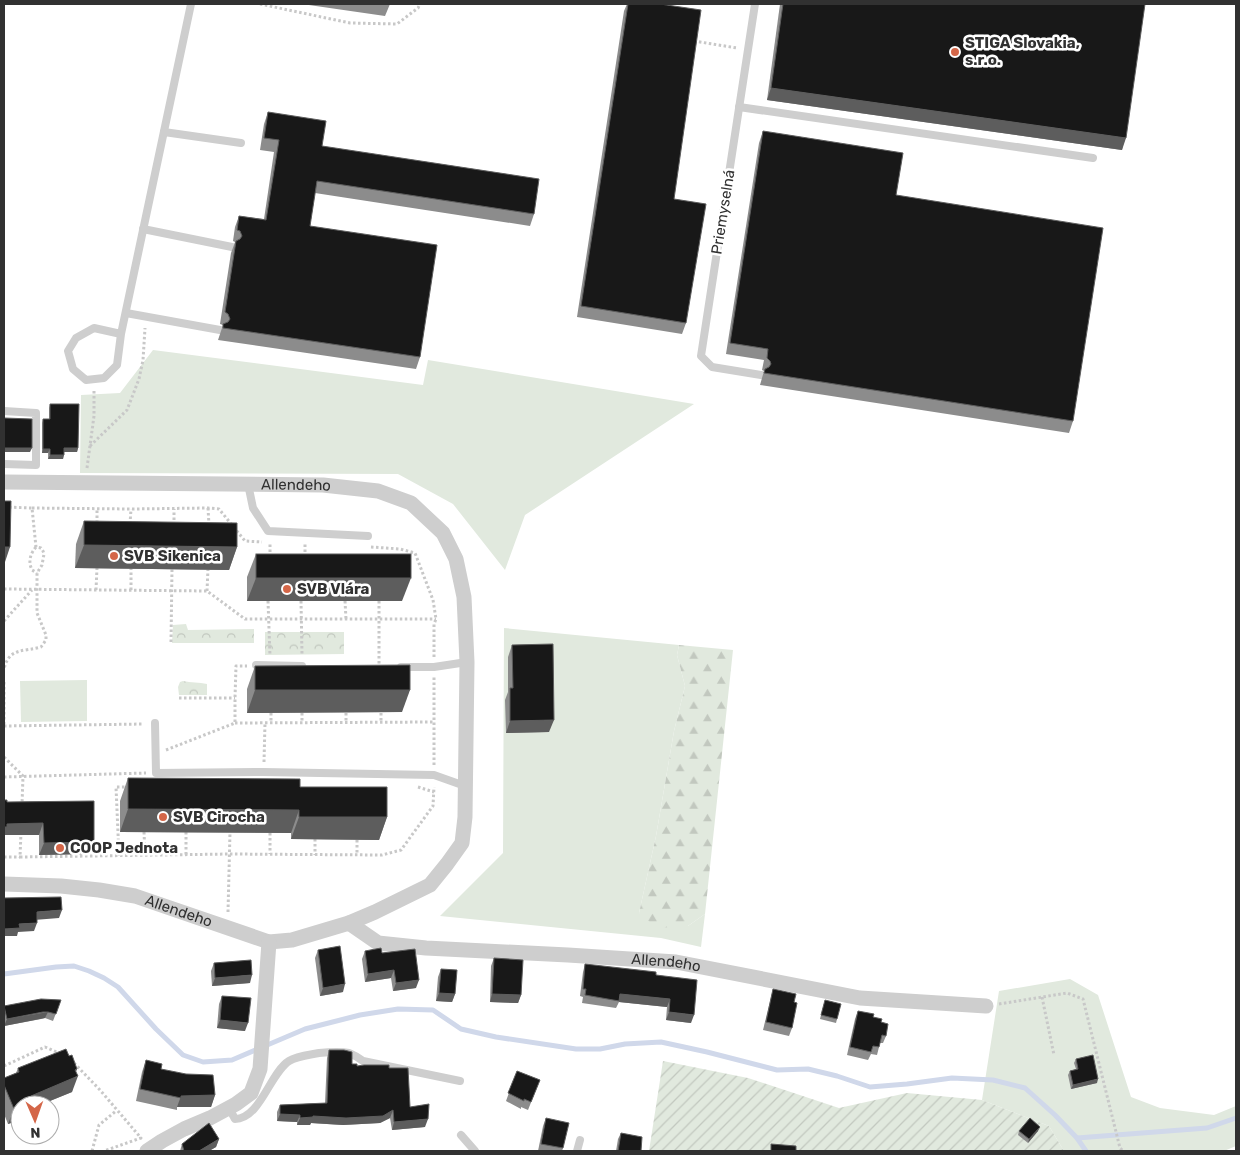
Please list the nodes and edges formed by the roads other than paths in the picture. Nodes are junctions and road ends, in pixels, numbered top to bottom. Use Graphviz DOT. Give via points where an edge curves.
graph roads {
  1 [pos="191,4"];
  2 [pos="755,4"];
  3 [pos="739,107"];
  4 [pos="164,132"];
  5 [pos="241,143"];
  6 [pos="1093,158"];
  7 [pos="143,229"];
  8 [pos="232,247"];
  9 [pos="126,313"];
  10 [pos="220,330"];
  11 [pos="121,334"];
  12 [pos="762,375"];
  13 [pos="4,412"];
  14 [pos="4,464"];
  15 [pos="36,465"];
  16 [pos="4,482"];
  17 [pos="44,482"];
  18 [pos="248,484"];
  19 [pos="368,536"];
  20 [pos="467,662"];
  21 [pos="256,665"];
  22 [pos="311,666"];
  23 [pos="388,667"];
  24 [pos="155,724"];
  25 [pos="465,786"];
  26 [pos="4,884"];
  27 [pos="349,923"];
  28 [pos="270,942"];
  29 [pos="986,1006"];
  30 [pos="460,1081"];
  31 [pos="229,1108"];
  32 [pos="460,1135"];
  33 [pos="580,1140"];
  34 [pos="147,1151"];
  35 [pos="475,1151"];
  36 [pos="577,1151"];
  1 -- 4 [label="lane"];
  2 -- 3 [label="lane, Priemyselná"];
  3 -- 6 [label="lane"];
  3 -- 12 [label="lane, Priemyselná" via="701,356 712,367"];
  4 -- 5 [label="lane"];
  4 -- 7 [label="lane"];
  7 -- 8 [label="lane"];
  7 -- 9 [label="lane"];
  9 -- 10 [label="lane"];
  9 -- 11 [label="lane"];
  11 -- 11 [label="lane" via="117,366 104,378 86,380 73,369 68,351 76,338 94,328"];
  13 -- 15 [label="lane" via="36,413"];
  14 -- 15 [label="lane"];
  15 -- 17 [label="lane"];
  16 -- 17 [label="street, Allendeho"];
  17 -- 18 [label="street, Allendeho"];
  18 -- 19 [label="lane" via="253,508 268,531"];
  18 -- 20 [label="street, Allendeho" via="323,485 378,491 411,504 443,533 456,559 464,597"];
  20 -- 23 [label="lane" via="434,667"];
  20 -- 25 [label="street, Allendeho"];
  21 -- 22 [label="lane"];
  24 -- 25 [label="lane" via="156,772 434,775"];
  25 -- 27 [label="street, Allendeho" via="462,843 430,885"];
  26 -- 28 [label="street, Allendeho" via="61,886 136,896"];
  27 -- 28 [label="street, Allendeho" via="292,940"];
  27 -- 29 [label="street, Allendeho" via="378,943 676,962 860,998"];
  28 -- 31 [label="street" via="260,1069 251,1093"];
  30 -- 31 [label="lane" via="363,1061 350,1053 328,1052 299,1057 286,1063 254,1108 240,1119 236,1119"];
  31 -- 34 [label="street" via="184,1128"];
  32 -- 35 [label="lane"];
  33 -- 36 [label="lane"];
}
